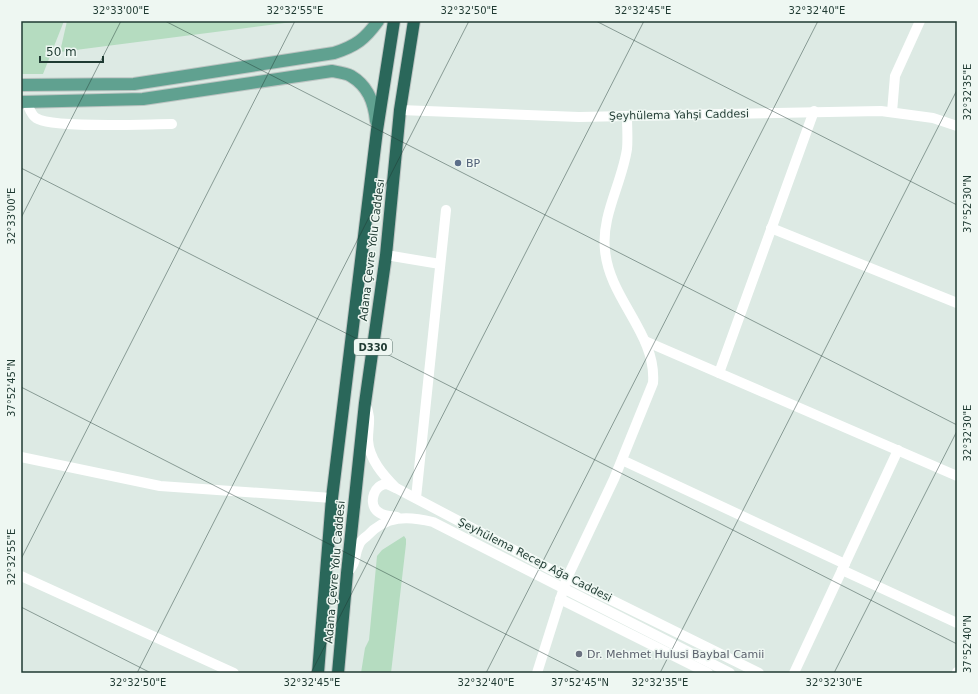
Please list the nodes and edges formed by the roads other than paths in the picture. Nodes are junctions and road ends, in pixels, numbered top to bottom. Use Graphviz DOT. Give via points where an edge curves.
graph roads {
  1 [pos="378,21"];
  2 [pos="394,21"];
  3 [pos="414,21"];
  4 [pos="920,21"];
  5 [pos="21,85"];
  6 [pos="24,102"];
  7 [pos="400,110"];
  8 [pos="814,112"];
  9 [pos="892,112"];
  10 [pos="627,116"];
  11 [pos="172,124"];
  12 [pos="957,126"];
  13 [pos="377,130"];
  14 [pos="446,210"];
  15 [pos="771,228"];
  16 [pos="386,255"];
  17 [pos="440,264"];
  18 [pos="957,303"];
  19 [pos="645,341"];
  20 [pos="719,373"];
  21 [pos="365,403"];
  22 [pos="898,450"];
  23 [pos="21,457"];
  24 [pos="622,460"];
  25 [pos="957,476"];
  26 [pos="396,488"];
  27 [pos="332,498"];
  28 [pos="416,498"];
  29 [pos="397,518"];
  30 [pos="844,567"];
  31 [pos="347,573"];
  32 [pos="21,576"];
  33 [pos="567,578"];
  34 [pos="564,588"];
  35 [pos="560,599"];
  36 [pos="957,623"];
  37 [pos="234,673"];
  38 [pos="318,673"];
  39 [pos="338,673"];
  40 [pos="537,673"];
  41 [pos="708,673"];
  42 [pos="730,673"];
  43 [pos="759,673"];
  44 [pos="794,673"];
  1 -- 5 [label="main road" via="368,35 350,48 334,53 134,84"];
  2 -- 13 [label="highway, Adana Çevre Yolu Caddesi / D330"];
  3 -- 7 [label="highway, Adana Çevre Yolu Caddesi / D330"];
  4 -- 9 [label="street" via="895,76"];
  6 -- 11 [label="street" via="35,118 41,120 76,124"];
  6 -- 13 [label="main road" via="143,99 332,71 350,75 364,88 374,104"];
  7 -- 10 [label="street, Şeyhülema Yahşi Caddesi" via="579,117"];
  7 -- 16 [label="highway, Adana Çevre Yolu Caddesi / D330"];
  8 -- 9 [label="street, Şeyhülema Yahşi Caddesi"];
  8 -- 10 [label="street, Şeyhülema Yahşi Caddesi"];
  8 -- 15 [label="street"];
  9 -- 12 [label="street, Şeyhülema Yahşi Caddesi" via="933,118"];
  10 -- 19 [label="street" via="627,149 605,226 604,249 613,283"];
  13 -- 27 [label="highway, Adana Çevre Yolu Caddesi / D330"];
  14 -- 17 [label="street"];
  15 -- 18 [label="street"];
  15 -- 20 [label="street"];
  16 -- 17 [label="street"];
  16 -- 21 [label="highway, Adana Çevre Yolu Caddesi / D330"];
  17 -- 28 [label="street"];
  19 -- 20 [label="street"];
  19 -- 24 [label="street" via="654,369 653,383"];
  20 -- 22 [label="street"];
  21 -- 26 [label="street, Şeyhülema Recep Ağa Caddesi" via="370,415 368,441 374,459 380,472"];
  21 -- 31 [label="highway, Adana Çevre Yolu Caddesi / D330"];
  22 -- 25 [label="street"];
  22 -- 30 [label="street"];
  23 -- 27 [label="street" via="160,486"];
  24 -- 30 [label="street"];
  24 -- 33 [label="street"];
  26 -- 28 [label="street, Şeyhülema Recep Ağa Caddesi"];
  26 -- 29 [label="street" via="387,484 380,486 374,492 372,501 376,510 386,516"];
  27 -- 38 [label="highway, Adana Çevre Yolu Caddesi / D330"];
  28 -- 33 [label="street, Şeyhülema Recep Ağa Caddesi"];
  29 -- 31 [label="street, Şeyhülema Recep Ağa Caddesi" via="374,528 359,545 354,565"];
  29 -- 34 [label="street, Şeyhülema Recep Ağa Caddesi" via="414,517 433,522"];
  30 -- 36 [label="street"];
  30 -- 44 [label="street"];
  31 -- 39 [label="highway, Adana Çevre Yolu Caddesi / D330"];
  32 -- 37 [label="street"];
  33 -- 34 [label="street"];
  33 -- 43 [label="street, Şeyhülema Recep Ağa Caddesi"];
  34 -- 35 [label="street"];
  34 -- 42 [label="street, Şeyhülema Recep Ağa Caddesi"];
  35 -- 40 [label="street"];
  35 -- 41 [label="street"];
}
